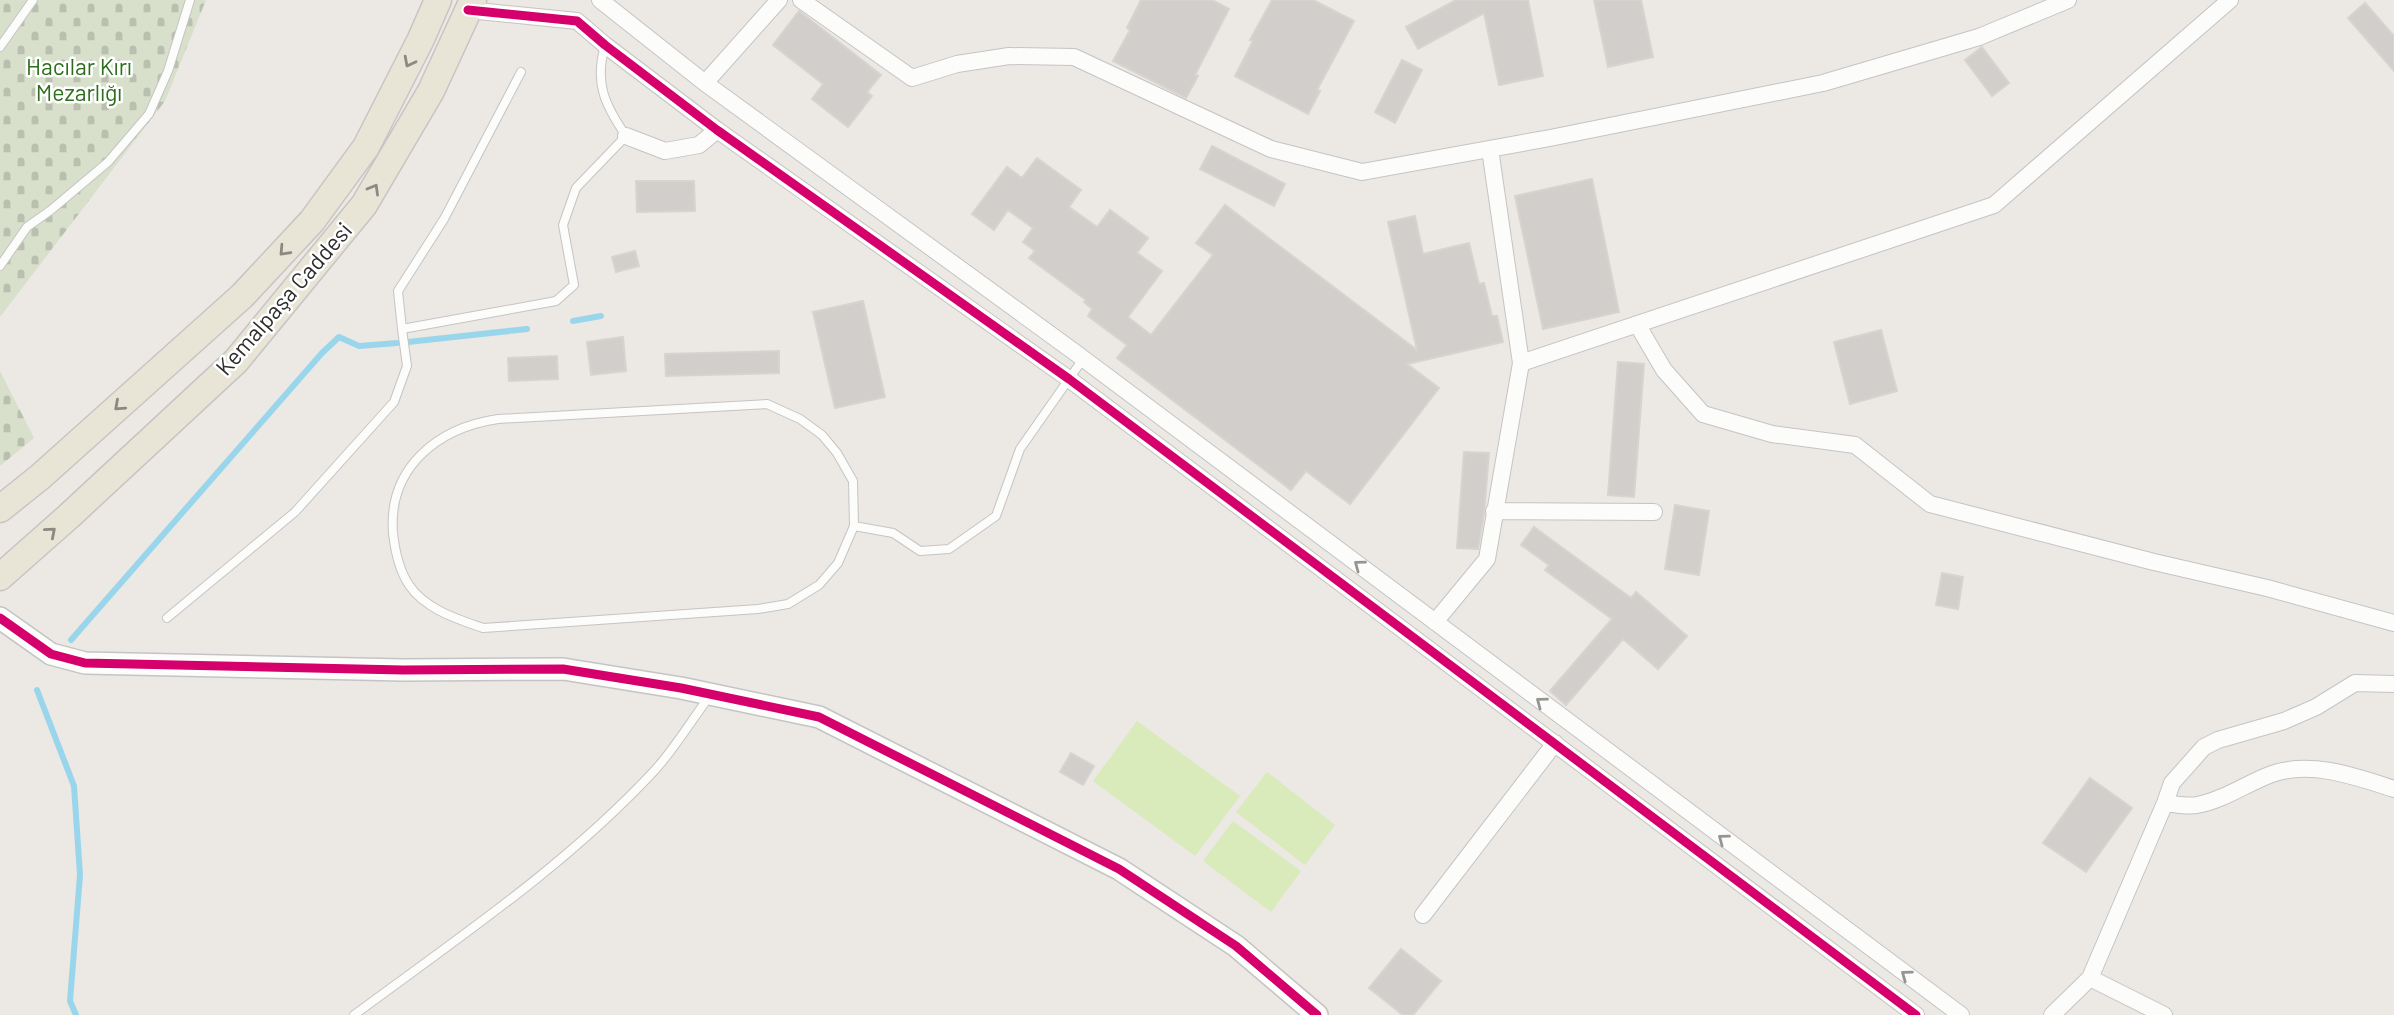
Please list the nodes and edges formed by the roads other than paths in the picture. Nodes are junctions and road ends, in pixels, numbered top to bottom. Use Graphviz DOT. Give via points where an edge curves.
graph roads {
  1 [pos="33,0"];
  2 [pos="190,0"];
  3 [pos="438,0"];
  4 [pos="600,0"];
  5 [pos="779,0"];
  6 [pos="801,0"];
  7 [pos="2068,0"];
  8 [pos="2230,0"];
  9 [pos="471,5"];
  10 [pos="605,45"];
  11 [pos="0,47"];
  12 [pos="521,72"];
  13 [pos="705,83"];
  14 [pos="717,130"];
  15 [pos="626,136"];
  16 [pos="1490,149"];
  17 [pos="0,266"];
  18 [pos="1637,324"];
  19 [pos="402,329"];
  20 [pos="1083,359"];
  21 [pos="1521,363"];
  22 [pos="1069,379"];
  23 [pos="0,509"];
  24 [pos="1494,511"];
  25 [pos="1654,512"];
  26 [pos="854,526"];
  27 [pos="0,577"];
  28 [pos="0,618"];
  29 [pos="167,618"];
  30 [pos="1435,622"];
  31 [pos="2394,623"];
  32 [pos="2394,684"];
  33 [pos="711,694"];
  34 [pos="1555,743"];
  35 [pos="2394,789"];
  36 [pos="2165,803"];
  37 [pos="1423,915"];
  38 [pos="2090,978"];
  39 [pos="354,1015"];
  40 [pos="1317,1015"];
  41 [pos="1916,1015"];
  42 [pos="1961,1015"];
  43 [pos="2052,1015"];
  44 [pos="2164,1015"];
  1 -- 11 [label="lane"];
  2 -- 17 [label="lane" via="149,114 108,162 27,227"];
  3 -- 23 [label="main road, Kemalpaşa Caddesi, one-way" via="366,147 312,221 242,296"];
  4 -- 13 [label="street"];
  5 -- 13 [label="street"];
  6 -- 16 [label="street" via="912,78 957,64 1009,56 1074,57 1271,149 1362,172"];
  7 -- 16 [label="street" via="1979,37 1823,83"];
  8 -- 18 [label="street" via="1994,205"];
  9 -- 10 [label="street" via="577,21"];
  27 -- 9 [label="main road, Kemalpaşa Caddesi, one-way" via="245,351 364,205 431,91"];
  10 -- 14 [label="street"];
  10 -- 15 [label="lane" via="599,65 607,108"];
  12 -- 19 [label="lane" via="444,219 398,291"];
  13 -- 20 [label="street"];
  14 -- 15 [label="street" via="699,145 665,151"];
  14 -- 22 [label="street"];
  15 -- 19 [label="lane" via="576,188 563,225 574,285 556,301"];
  16 -- 21 [label="street"];
  18 -- 21 [label="street"];
  18 -- 31 [label="street" via="1664,370 1703,414 1772,434 1855,445 1930,504"];
  19 -- 29 [label="lane" via="407,366 394,402 295,512"];
  20 -- 22 [label="lane"];
  30 -- 20 [label="street, one-way"];
  21 -- 24 [label="street"];
  22 -- 26 [label="lane" via="1020,449 996,516 949,549 920,551 893,534"];
  22 -- 34 [label="street"];
  24 -- 25 [label="street"];
  24 -- 30 [label="street" via="1487,559"];
  26 -- 26 [label="lane" via="838,564 820,585 788,604 483,628 432,607 410,585 395,552 392,515 400,485 416,459 432,444 477,422 767,404 800,419 837,453 853,481"];
  28 -- 33 [label="street" via="51,654 85,663 563,669"];
  42 -- 30 [label="street, one-way"];
  32 -- 36 [label="street" via="2355,683 2284,721 2204,747 2172,783"];
  33 -- 39 [label="lane" via="657,767 553,867"];
  33 -- 40 [label="street" via="819,717 1119,869 1236,946"];
  34 -- 37 [label="street"];
  34 -- 41 [label="street"];
  35 -- 36 [label="street" via="2359,777 2303,769 2274,773 2196,806"];
  36 -- 38 [label="street"];
  38 -- 43 [label="street"];
  38 -- 44 [label="street"];
}
